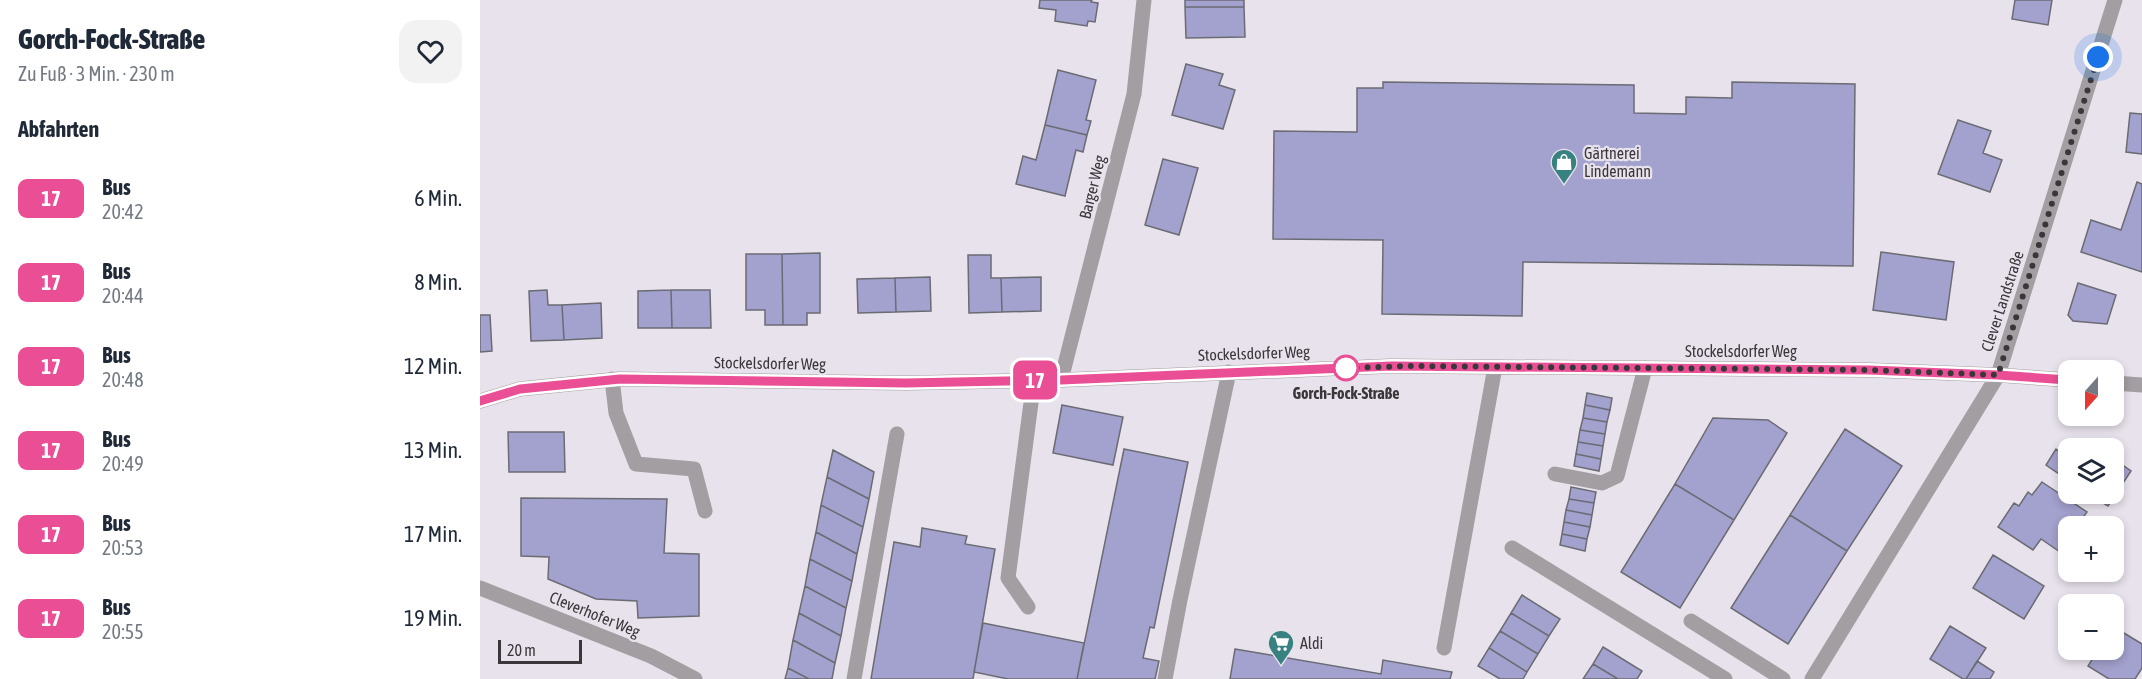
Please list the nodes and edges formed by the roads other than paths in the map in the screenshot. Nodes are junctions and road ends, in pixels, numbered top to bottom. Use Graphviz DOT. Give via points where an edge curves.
graph roads {
  1 [pos="1143,0"];
  2 [pos="2115,0"];
  3 [pos="1495,367"];
  4 [pos="1645,368"];
  5 [pos="1229,372"];
  6 [pos="1998,375"];
  7 [pos="2058,379"];
  8 [pos="612,380"];
  9 [pos="1034,380"];
  10 [pos="1061,380"];
  11 [pos="2124,384"];
  12 [pos="2142,386"];
  13 [pos="480,401"];
  14 [pos="897,434"];
  15 [pos="1556,474"];
  16 [pos="705,511"];
  17 [pos="1512,548"];
  18 [pos="480,588"];
  19 [pos="1028,607"];
  20 [pos="1691,621"];
  21 [pos="1444,648"];
  22 [pos="695,679"];
  23 [pos="854,679"];
  24 [pos="1165,679"];
  25 [pos="1725,679"];
  26 [pos="1783,679"];
  27 [pos="1812,679"];
  1 -- 10 [label="street, Barger Weg" via="1134,94"];
  2 -- 6 [label="street, Clever Landstraße"];
  3 -- 4 [label="street, Stockelsdorfer Weg"];
  3 -- 5 [label="street, Stockelsdorfer Weg"];
  3 -- 21 [label="street"];
  4 -- 6 [label="street, Stockelsdorfer Weg"];
  4 -- 15 [label="street" via="1617,476 1602,483"];
  5 -- 10 [label="street, Stockelsdorfer Weg"];
  5 -- 24 [label="street"];
  6 -- 7 [label="street, Stockelsdorfer Weg"];
  6 -- 27 [label="street, Clever Landstraße"];
  8 -- 9 [label="street, Stockelsdorfer Weg"];
  8 -- 13 [label="street, Stockelsdorfer Weg" via="520,389"];
  8 -- 16 [label="street" via="616,413 636,464 694,469"];
  9 -- 10 [label="street, Stockelsdorfer Weg"];
  9 -- 19 [label="street" via="1008,578"];
  11 -- 12 [label="street"];
  14 -- 23 [label="street"];
  17 -- 25 [label="street"];
  18 -- 22 [label="street, Cleverhofer Weg" via="651,656"];
  20 -- 26 [label="street"];
}
